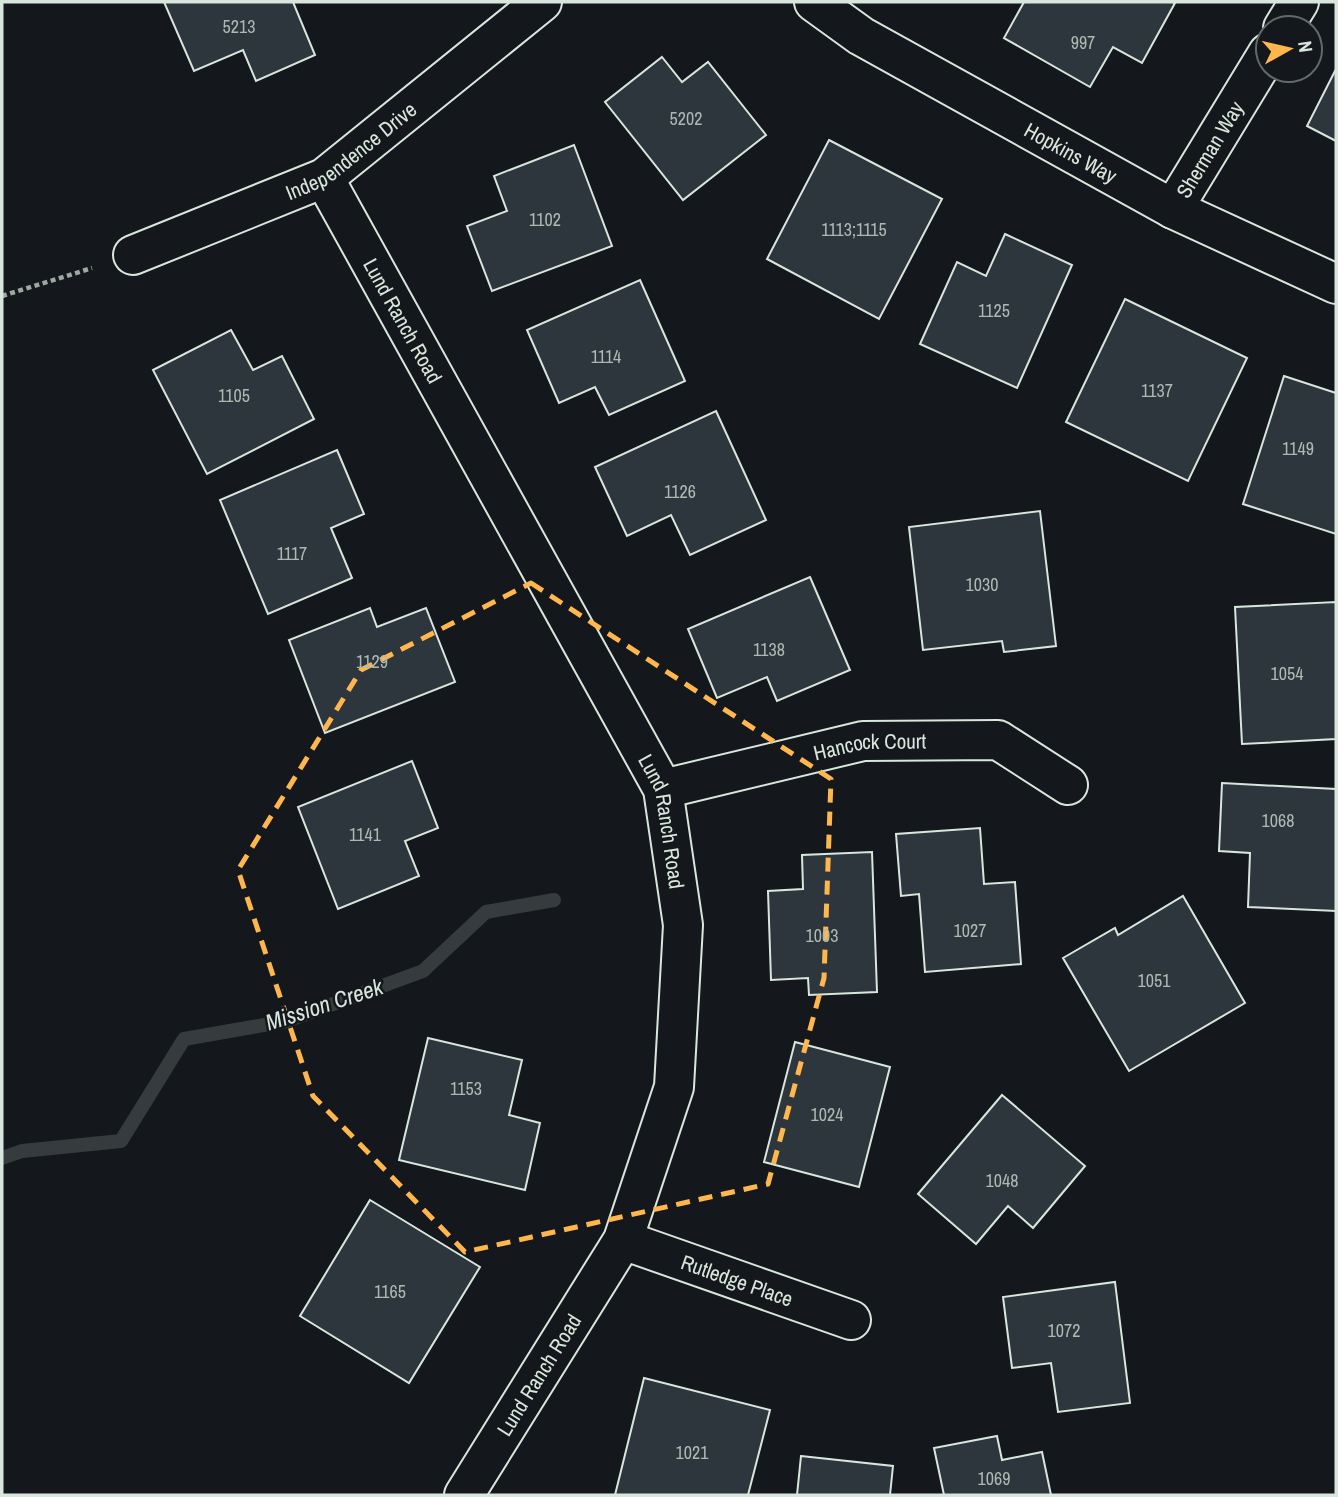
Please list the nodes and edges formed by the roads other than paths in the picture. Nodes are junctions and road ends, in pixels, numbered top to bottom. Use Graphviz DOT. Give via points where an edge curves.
graph roads {
  1 [pos="542,2"];
  2 [pos="814,2"];
  3 [pos="1254,75"];
  4 [pos="324,178"];
  5 [pos="1173,209"];
  6 [pos="133,255"];
  7 [pos="1336,284"];
  8 [pos="1068,785"];
  9 [pos="663,789"];
  10 [pos="624,1240"];
  11 [pos="851,1320"];
  12 [pos="464,1495"];
  1 -- 4 [label="street, Independence Drive"];
  2 -- 5 [label="street, Hopkins Way" via="861,36"];
  3 -- 5 [label="street, Sherman Way"];
  4 -- 6 [label="street, Independence Drive"];
  4 -- 9 [label="street, Lund Ranch Road"];
  5 -- 7 [label="street, Hopkins Way"];
  8 -- 9 [label="street, Hancock Court" via="998,740 863,741"];
  9 -- 10 [label="street, Lund Ranch Road" via="683,925 674,1087"];
  10 -- 11 [label="street, Rutledge Place"];
  10 -- 12 [label="street, Lund Ranch Road"];
}
